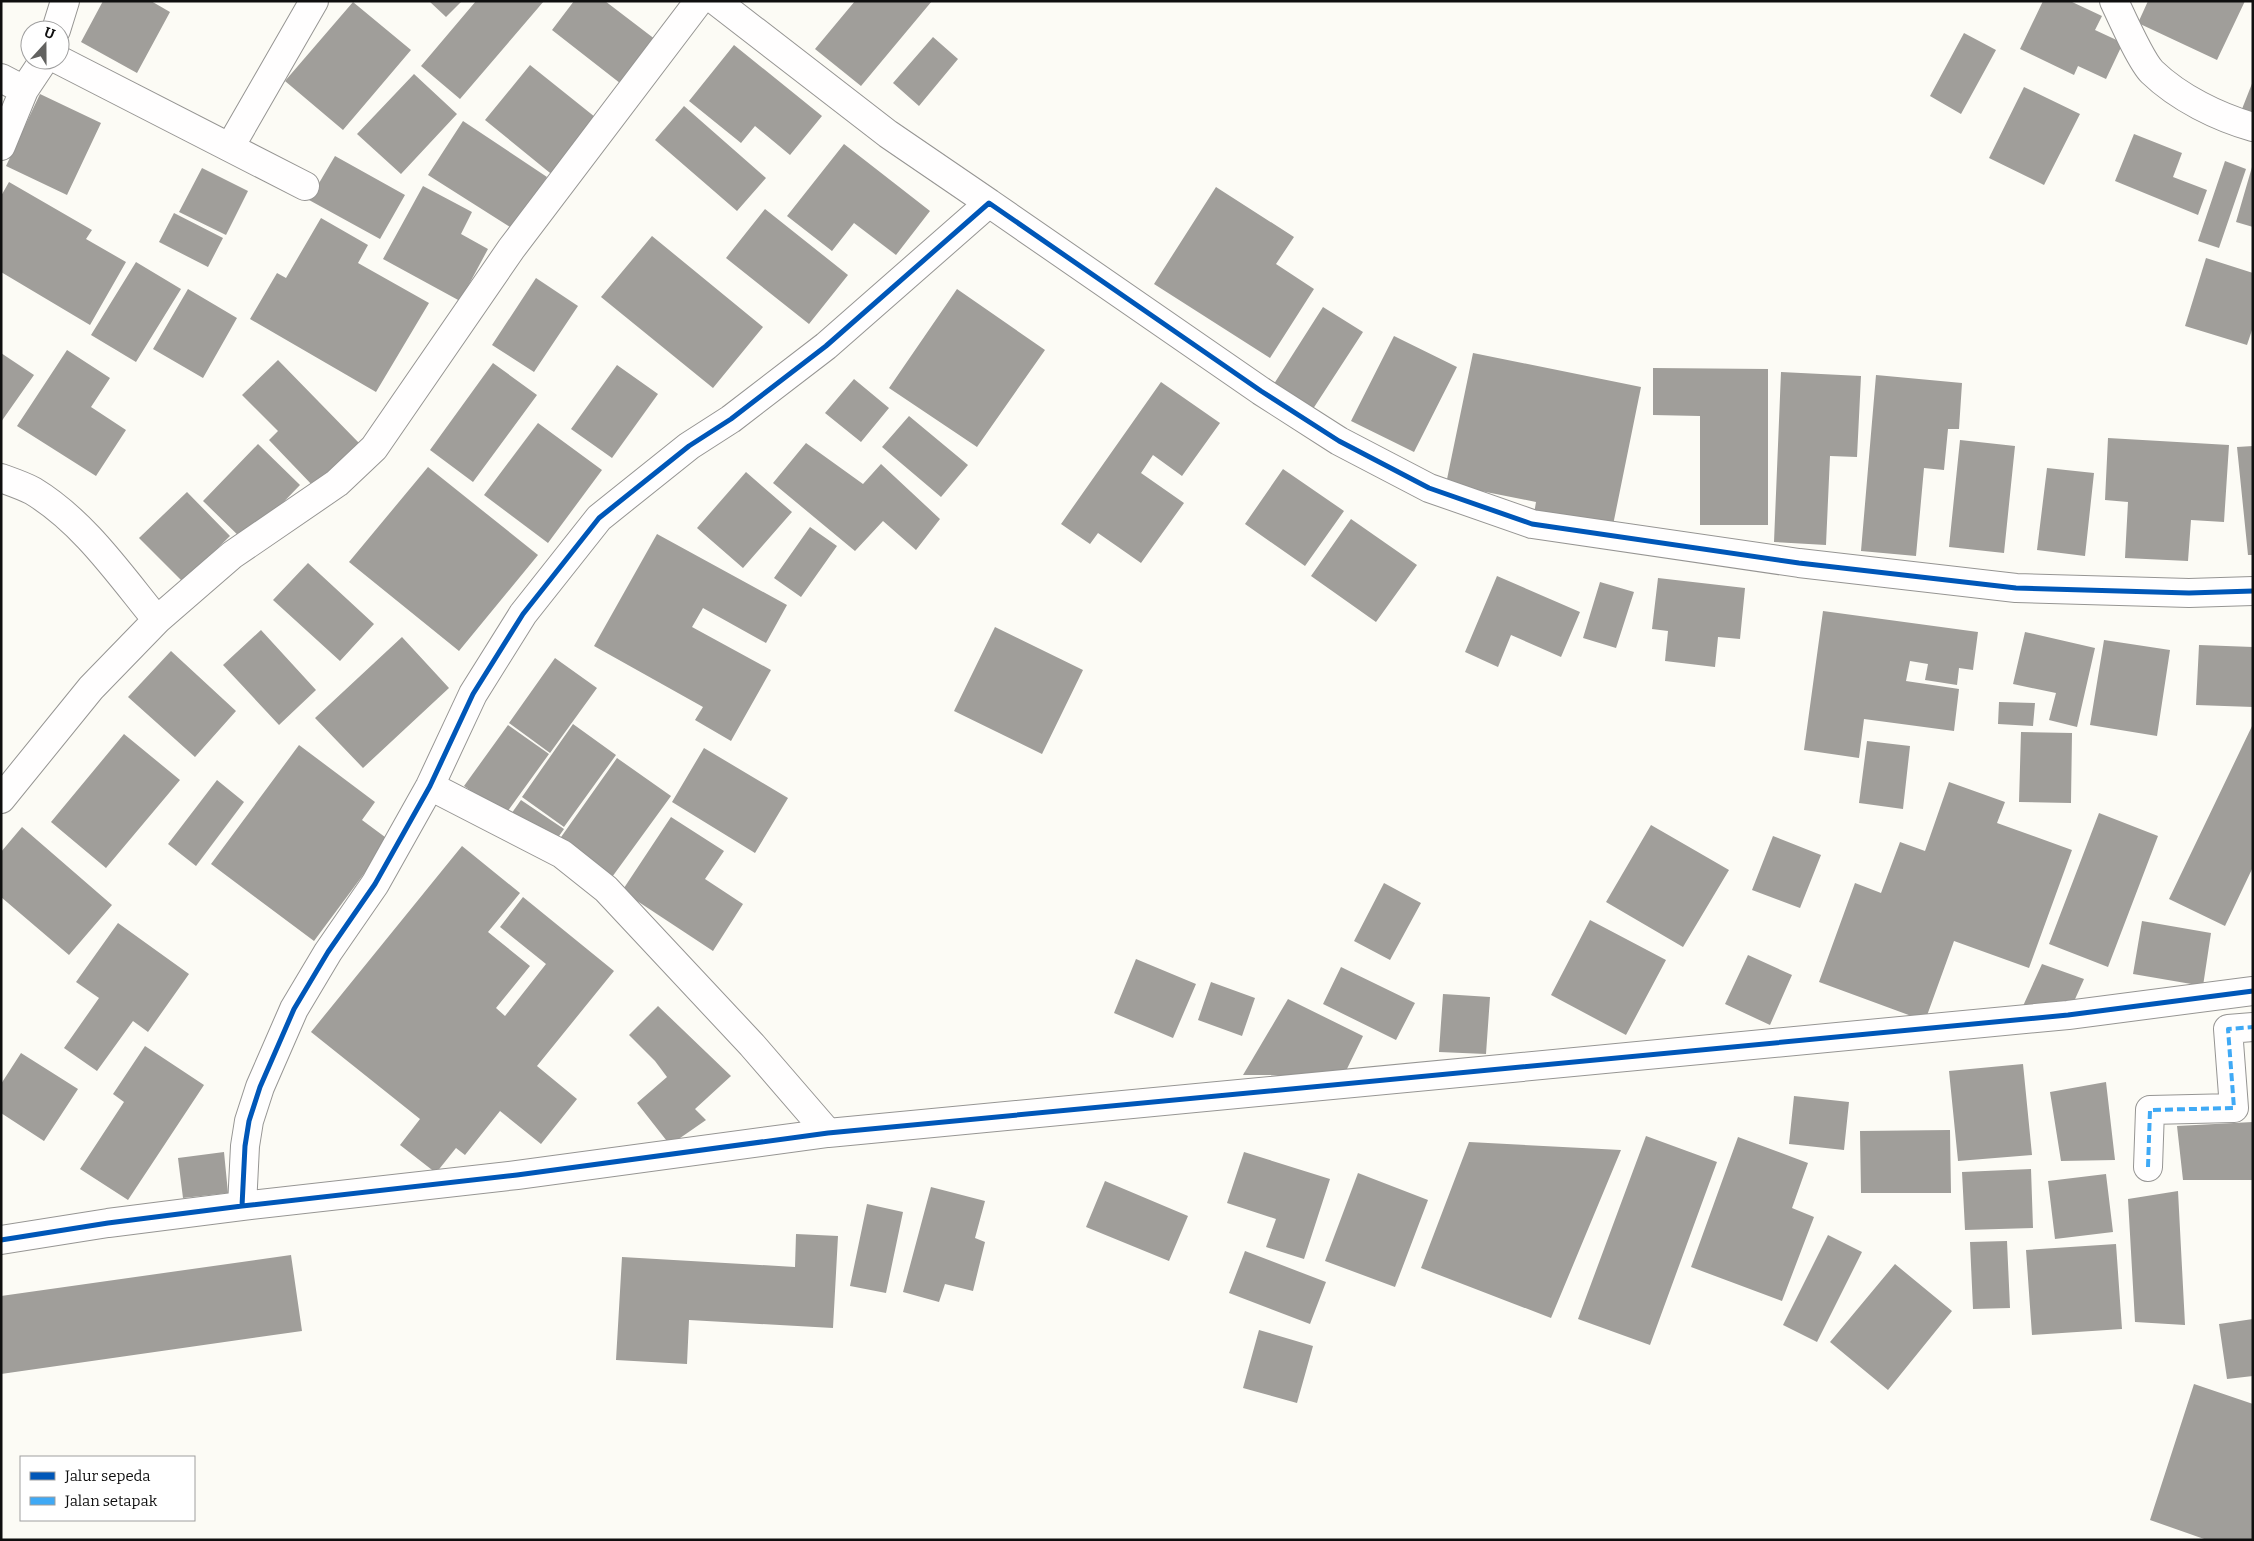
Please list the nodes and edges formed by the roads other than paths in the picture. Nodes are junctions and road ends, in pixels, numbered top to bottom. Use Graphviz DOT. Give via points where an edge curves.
graph roads {
  1 [pos="65,1"];
  2 [pos="314,1"];
  3 [pos="698,1"];
  4 [pos="716,1"];
  5 [pos="2114,1"];
  6 [pos="59,20"];
  7 [pos="70,66"];
  8 [pos="31,70"];
  9 [pos="13,84"];
  10 [pos="2253,127"];
  11 [pos="1,146"];
  12 [pos="230,147"];
  13 [pos="305,186"];
  14 [pos="989,203"];
  15 [pos="1,478"];
  16 [pos="2253,591"];
  17 [pos="157,620"];
  18 [pos="430,786"];
  19 [pos="1,799"];
  20 [pos="2253,991"];
  21 [pos="2253,1027"];
  22 [pos="828,1134"];
  23 [pos="2148,1167"];
  24 [pos="242,1206"];
  25 [pos="1,1240"];
  1 -- 6 [label="street"];
  2 -- 12 [label="street"];
  3 -- 17 [label="street" via="511,249 374,448 337,483 232,555"];
  4 -- 14 [label="street" via="888,134"];
  5 -- 10 [label="street" via="2151,72 2198,106"];
  7 -- 12 [label="street"];
  8 -- 9 [label="street"];
  9 -- 11 [label="street"];
  12 -- 13 [label="street"];
  14 -- 16 [label="street" via="1261,391 1339,441 1428,488 1532,524 1799,563 2016,588 2189,593"];
  14 -- 18 [label="street" via="826,346 689,446 599,518 522,614 473,694"];
  15 -- 17 [label="street" via="32,490 65,514"];
  17 -- 19 [label="street" via="91,688"];
  18 -- 22 [label="street" via="562,854 606,889 752,1045"];
  18 -- 24 [label="street" via="375,884 294,1009 249,1121 244,1146"];
  20 -- 22 [label="street" via="2058,1016"];
  21 -- 23 [label="street" via="2228,1029 2234,1108 2150,1110"];
  22 -- 24 [label="street" via="517,1175"];
  24 -- 25 [label="street"];
}
